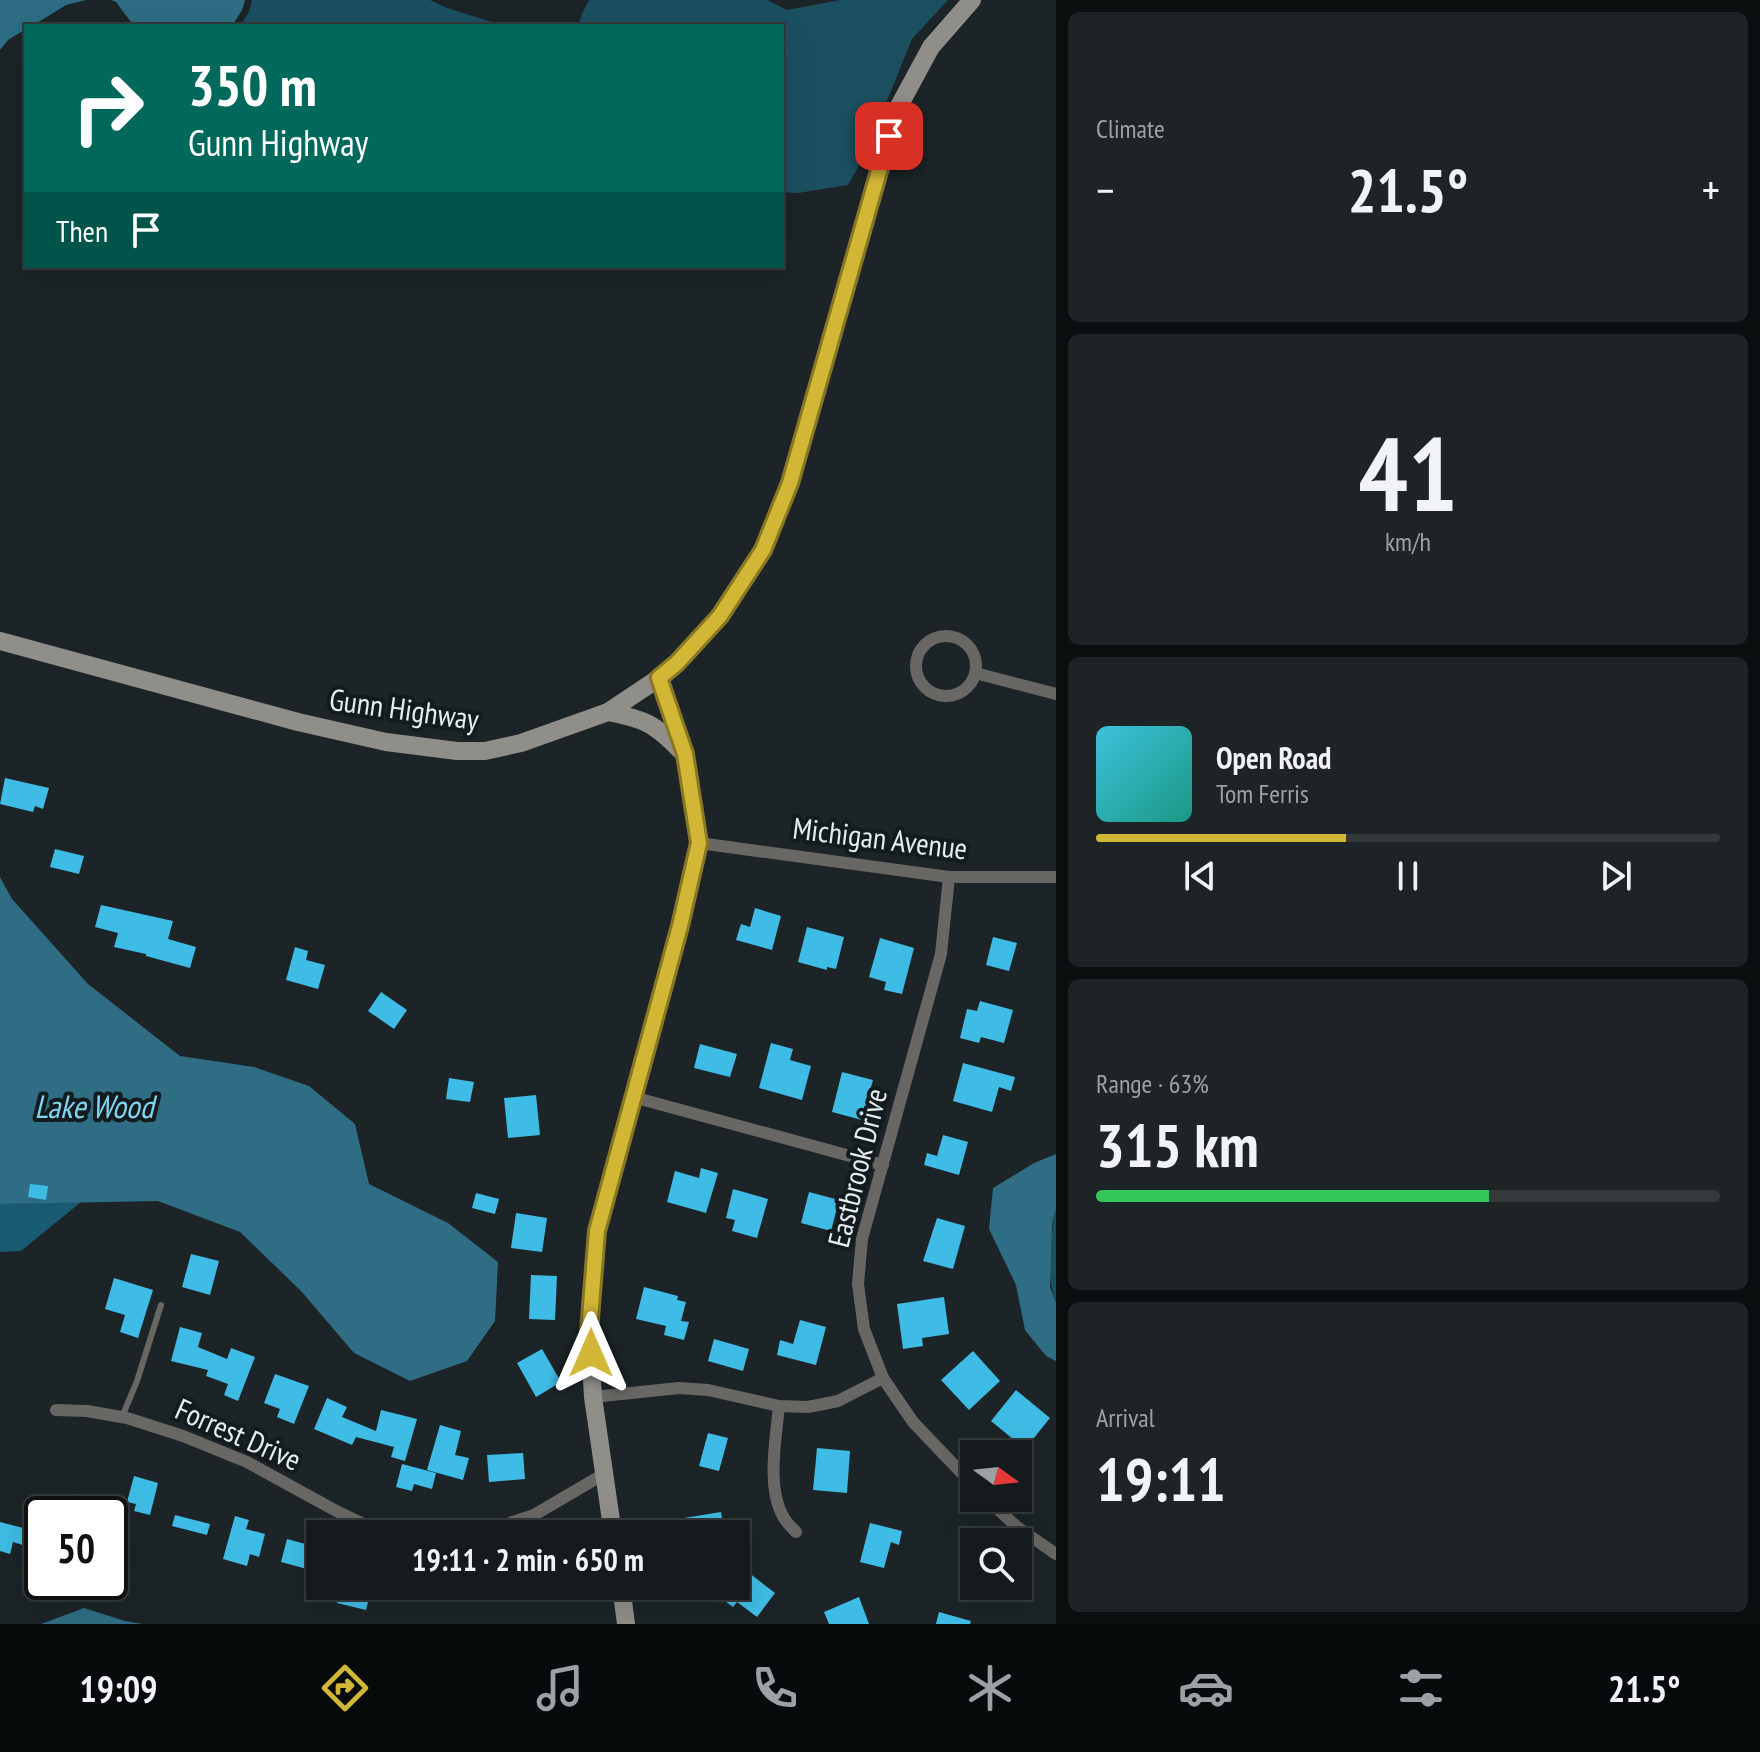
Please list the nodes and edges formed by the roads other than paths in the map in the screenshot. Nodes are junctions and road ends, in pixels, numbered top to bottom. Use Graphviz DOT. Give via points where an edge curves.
graph roads {
  1 [pos="972,0"];
  2 [pos="0,641"];
  3 [pos="975,673"];
  4 [pos="659,678"];
  5 [pos="1056,694"];
  6 [pos="608,712"];
  7 [pos="685,754"];
  8 [pos="699,843"];
  9 [pos="949,877"];
  10 [pos="1056,877"];
  11 [pos="633,1097"];
  12 [pos="883,1165"];
  13 [pos="161,1305"];
  14 [pos="883,1378"];
  15 [pos="593,1397"];
  16 [pos="779,1406"];
  17 [pos="56,1410"];
  18 [pos="122,1417"];
  19 [pos="960,1471"];
  20 [pos="604,1474"];
  21 [pos="1001,1512"];
  22 [pos="355,1520"];
  23 [pos="519,1520"];
  24 [pos="611,1520"];
  25 [pos="796,1532"];
  26 [pos="1056,1554"];
  27 [pos="623,1600"];
  28 [pos="626,1624"];
  1 -- 4 [label="main road, Gunn Highway" via="931,47 898,108 790,483 763,550 720,616"];
  2 -- 6 [label="main road, Gunn Highway" via="298,722 457,751 521,743"];
  3 -- 3 [label="street" via="957,694 938,695 918,675 918,655 931,640 950,636 973,653"];
  3 -- 5 [label="street"];
  4 -- 6 [label="main road, Gunn Highway"];
  4 -- 7 [label="main road"];
  6 -- 7 [label="main road" via="661,730"];
  7 -- 8 [label="main road"];
  8 -- 9 [label="street, Michigan Avenue"];
  8 -- 11 [label="main road"];
  9 -- 10 [label="street, Michigan Avenue"];
  9 -- 12 [label="street, Eastbrook Drive" via="941,954"];
  11 -- 12 [label="street"];
  11 -- 15 [label="main road" via="597,1231 589,1331"];
  12 -- 14 [label="street, Eastbrook Drive" via="862,1239 858,1284 864,1329"];
  13 -- 18 [label="lane"];
  14 -- 16 [label="street" via="838,1401"];
  14 -- 19 [label="street, Eastbrook Drive" via="913,1422"];
  15 -- 16 [label="street" via="679,1388"];
  15 -- 20 [label="main road"];
  16 -- 25 [label="street" via="776,1496"];
  17 -- 18 [label="street, Forrest Drive"];
  18 -- 22 [label="street, Forrest Drive" via="247,1462"];
  20 -- 23 [label="street"];
  20 -- 24 [label="main road"];
  21 -- 26 [label="street"];
  27 -- 28 [label="main road"];
}
